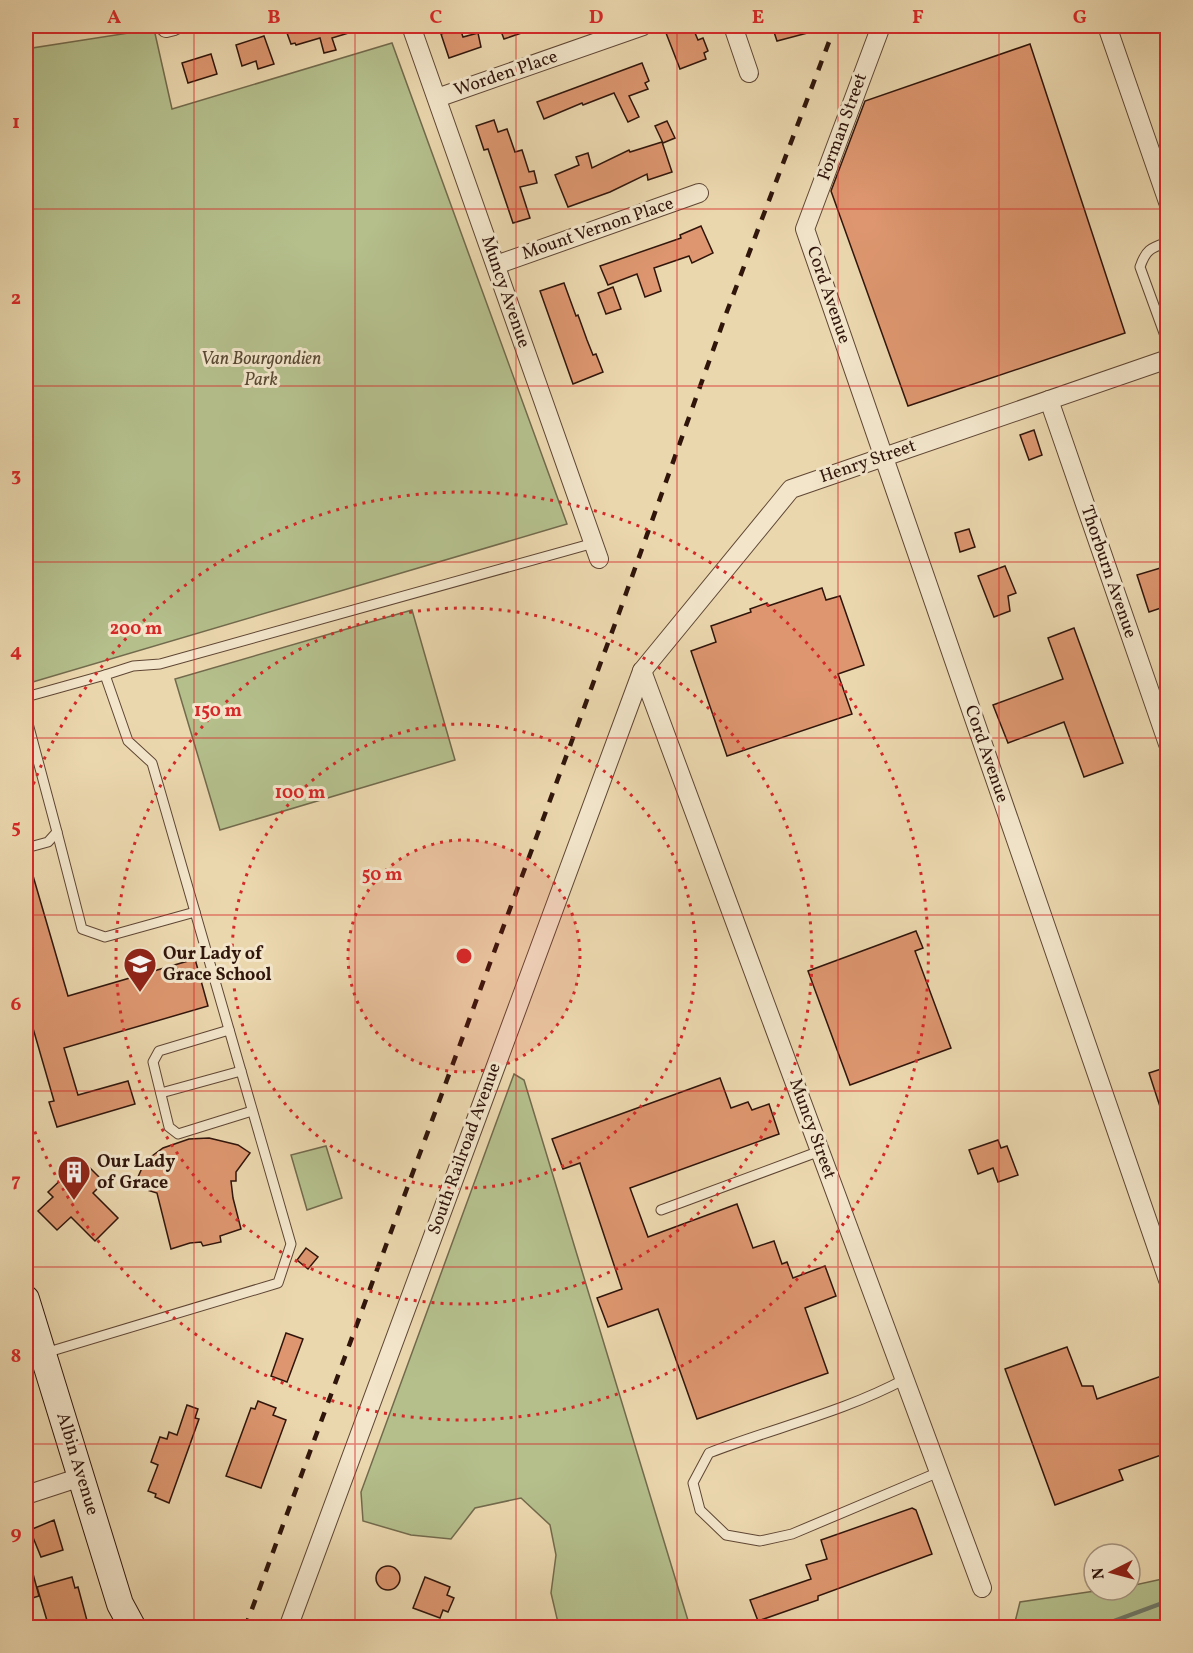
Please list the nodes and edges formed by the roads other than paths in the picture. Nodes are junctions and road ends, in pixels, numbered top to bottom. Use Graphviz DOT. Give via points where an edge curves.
graph roads {
  1 [pos="411,26"];
  2 [pos="643,26"];
  3 [pos="733,26"];
  4 [pos="881,26"];
  5 [pos="1107,26"];
  6 [pos="750,73"];
  7 [pos="437,98"];
  8 [pos="699,193"];
  9 [pos="1167,202"];
  10 [pos="805,229"];
  11 [pos="1167,242"];
  12 [pos="496,265"];
  13 [pos="1167,344"];
  14 [pos="1167,359"];
  15 [pos="1049,400"];
  16 [pos="884,457"];
  17 [pos="596,551"];
  18 [pos="642,671"];
  19 [pos="105,675"];
  20 [pos="26,697"];
  21 [pos="26,716"];
  22 [pos="1167,744"];
  23 [pos="57,832"];
  24 [pos="26,848"];
  25 [pos="195,912"];
  26 [pos="229,1030"];
  27 [pos="241,1071"];
  28 [pos="161,1093"];
  29 [pos="252,1111"];
  30 [pos="820,1151"];
  31 [pos="661,1210"];
  32 [pos="1167,1280"];
  33 [pos="26,1299"];
  34 [pos="43,1354"];
  35 [pos="905,1379"];
  36 [pos="939,1472"];
  37 [pos="81,1477"];
  38 [pos="26,1495"];
  39 [pos="982,1588"];
  40 [pos="134,1628"];
  41 [pos="288,1628"];
  1 -- 7 [label="street, Muncy Avenue"];
  2 -- 7 [label="street, Worden Place"];
  3 -- 6 [label="street"];
  4 -- 10 [label="street, Forman Street"];
  5 -- 9 [label="street"];
  7 -- 12 [label="street, Muncy Avenue"];
  8 -- 12 [label="street, Mount Vernon Place"];
  10 -- 16 [label="street, Cord Avenue"];
  11 -- 13 [label="lane" via="1151,248 1140,267"];
  12 -- 17 [label="street, Muncy Avenue"];
  14 -- 15 [label="street, Henry Street"];
  15 -- 16 [label="street, Henry Street"];
  15 -- 22 [label="street, Thorburn Avenue"];
  16 -- 18 [label="street, Henry Street" via="791,489"];
  16 -- 32 [label="street, Cord Avenue"];
  17 -- 19 [label="lane"];
  18 -- 30 [label="street, Muncy Street"];
  18 -- 41 [label="street, South Railroad Avenue"];
  19 -- 20 [label="lane"];
  19 -- 25 [label="lane" via="128,741 152,763"];
  21 -- 23 [label="lane"];
  23 -- 24 [label="lane" via="48,842"];
  23 -- 25 [label="lane" via="82,929 105,937"];
  25 -- 26 [label="lane"];
  26 -- 27 [label="lane"];
  26 -- 28 [label="lane" via="159,1051 153,1062"];
  27 -- 28 [label="lane"];
  27 -- 29 [label="lane"];
  28 -- 29 [label="lane" via="169,1127 178,1134"];
  29 -- 34 [label="lane" via="291,1245 278,1283"];
  30 -- 31 [label="lane"];
  30 -- 35 [label="street, Muncy Street"];
  33 -- 34 [label="street, Albin Avenue"];
  34 -- 37 [label="street, Albin Avenue"];
  35 -- 36 [label="street, Muncy Street"];
  35 -- 36 [label="lane" via="837,1408 709,1453 693,1483 700,1510 726,1535 760,1541 792,1534"];
  36 -- 39 [label="street, Muncy Street"];
  37 -- 38 [label="street"];
  37 -- 40 [label="street, Albin Avenue" via="120,1604"];
}
